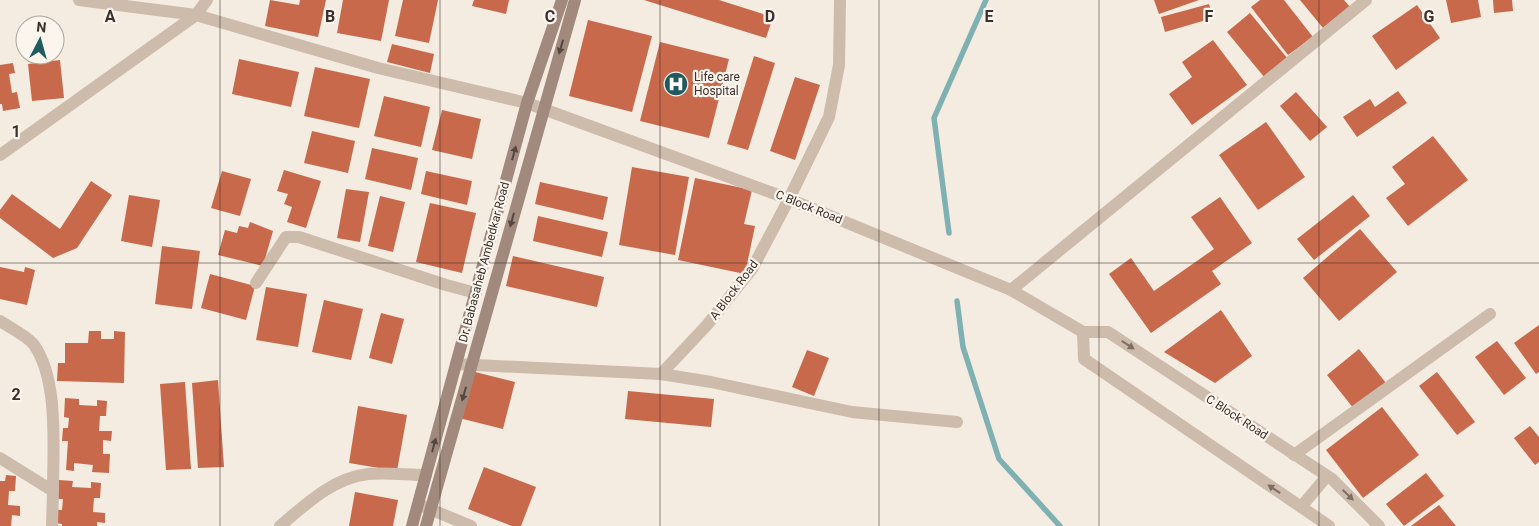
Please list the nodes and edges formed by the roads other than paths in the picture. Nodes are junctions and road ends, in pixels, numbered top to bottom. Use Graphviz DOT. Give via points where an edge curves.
graph roads {
  1 [pos="79,0"];
  2 [pos="208,0"];
  3 [pos="562,0"];
  4 [pos="575,0"];
  5 [pos="840,0"];
  6 [pos="1366,0"];
  7 [pos="196,15"];
  8 [pos="527,103"];
  9 [pos="543,109"];
  10 [pos="0,155"];
  11 [pos="789,199"];
  12 [pos="256,283"];
  13 [pos="1011,290"];
  14 [pos="476,293"];
  15 [pos="1490,314"];
  16 [pos="0,321"];
  17 [pos="1083,332"];
  18 [pos="456,364"];
  19 [pos="472,365"];
  20 [pos="661,374"];
  21 [pos="957,422"];
  22 [pos="1294,455"];
  23 [pos="0,458"];
  24 [pos="426,475"];
  25 [pos="1326,476"];
  26 [pos="53,491"];
  27 [pos="418,504"];
  28 [pos="1301,507"];
  29 [pos="431,510"];
  30 [pos="52,526"];
  31 [pos="280,526"];
  32 [pos="412,526"];
  33 [pos="426,526"];
  34 [pos="472,526"];
  35 [pos="1329,526"];
  36 [pos="1379,526"];
  1 -- 7 [label="street, C Block Road"];
  2 -- 7 [label="street"];
  3 -- 8 [label="main road, Dr. Babasaheb Ambedkar Road"];
  4 -- 9 [label="main road, Dr. Babasaheb Ambedkar Road, one-way"];
  5 -- 11 [label="street, A Block Road" via="839,65 829,117"];
  6 -- 13 [label="street"];
  7 -- 8 [label="street, C Block Road" via="378,68"];
  7 -- 10 [label="street"];
  8 -- 9 [label="street, C Block Road"];
  14 -- 8 [label="main road, Dr. Babasaheb Ambedkar Road, one-way"];
  9 -- 11 [label="street, C Block Road"];
  9 -- 19 [label="main road, Dr. Babasaheb Ambedkar Road, one-way"];
  11 -- 13 [label="street, C Block Road"];
  11 -- 20 [label="street, A Block Road" via="752,269 707,325"];
  12 -- 14 [label="street" via="286,238 299,237"];
  13 -- 17 [label="street, C Block Road"];
  14 -- 18 [label="main road, Dr. Babasaheb Ambedkar Road"];
  15 -- 22 [label="street"];
  16 -- 26 [label="street" via="34,343 46,368 52,411"];
  17 -- 22 [label="street, C Block Road, one-way" via="1108,332"];
  28 -- 17 [label="street, one-way" via="1084,359"];
  18 -- 19 [label="street"];
  24 -- 18 [label="main road, Dr. Babasaheb Ambedkar Road, one-way"];
  19 -- 20 [label="street"];
  19 -- 29 [label="main road, Dr. Babasaheb Ambedkar Road, one-way"];
  20 -- 21 [label="street" via="852,412"];
  22 -- 25 [label="street, C Block Road"];
  23 -- 26 [label="street"];
  24 -- 27 [label="main road, Dr. Babasaheb Ambedkar Road"];
  24 -- 31 [label="street" via="369,474 349,478 328,489"];
  25 -- 28 [label="street"];
  25 -- 36 [label="street, C Block Road, one-way"];
  26 -- 30 [label="street"];
  27 -- 29 [label="street"];
  27 -- 32 [label="main road, Dr. Babasaheb Ambedkar Road"];
  28 -- 35 [label="street"];
  29 -- 33 [label="main road, Dr. Babasaheb Ambedkar Road"];
  29 -- 34 [label="street"];
}
